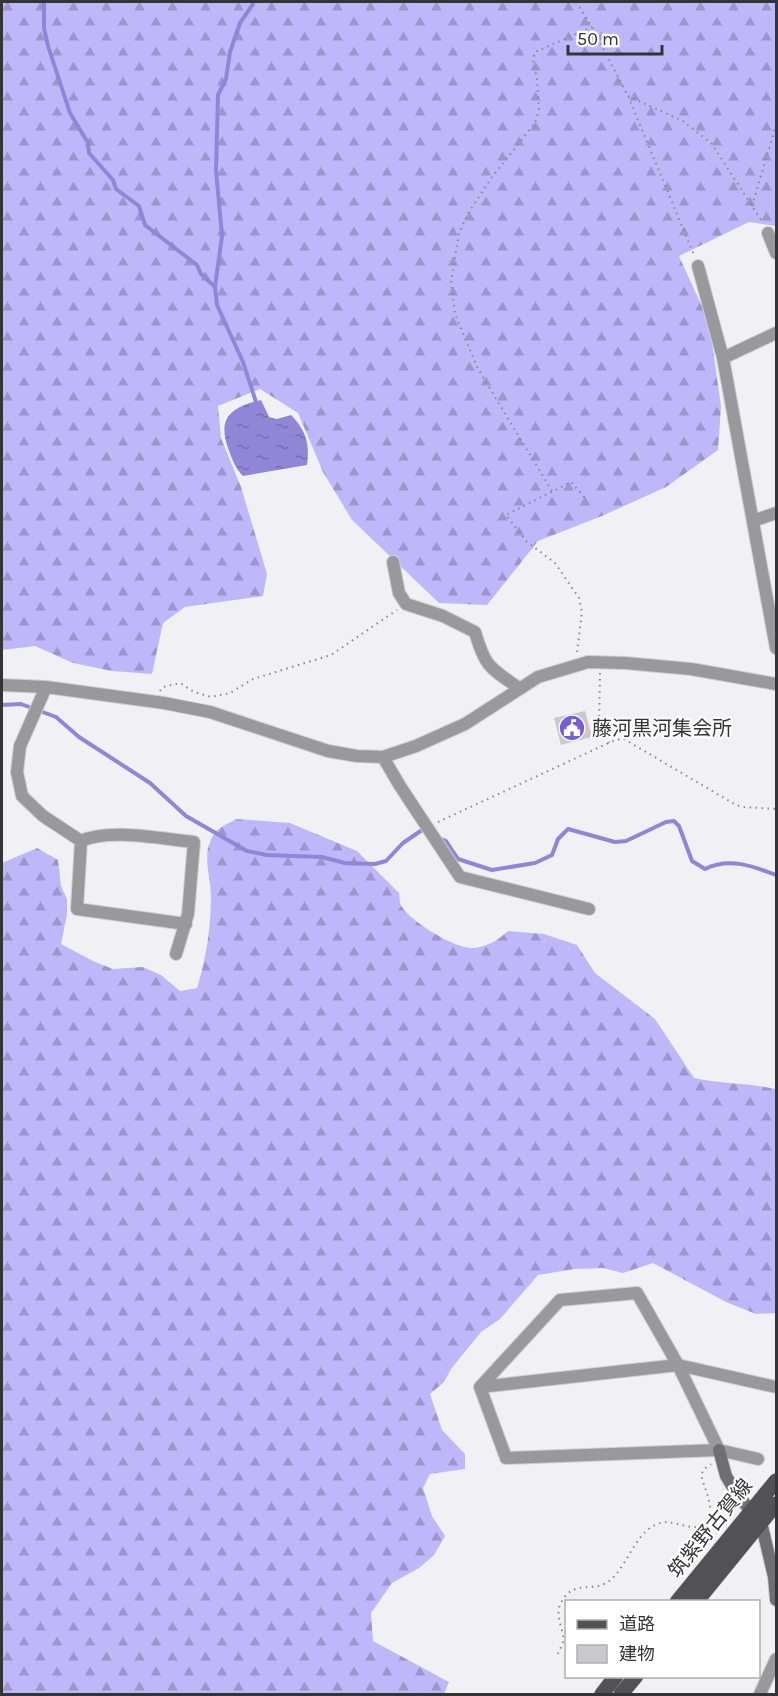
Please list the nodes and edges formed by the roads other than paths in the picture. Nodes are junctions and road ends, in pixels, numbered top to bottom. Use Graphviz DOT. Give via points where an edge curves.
graph roads {
  1 [pos="768,233"];
  2 [pos="777,254"];
  3 [pos="698,267"];
  4 [pos="777,333"];
  5 [pos="723,358"];
  6 [pos="777,513"];
  7 [pos="753,521"];
  8 [pos="393,562"];
  9 [pos="772,601"];
  10 [pos="777,648"];
  11 [pos="777,684"];
  12 [pos="2,685"];
  13 [pos="46,687"];
  14 [pos="519,688"];
  15 [pos="383,757"];
  16 [pos="81,841"];
  17 [pos="589,909"];
  18 [pos="186,924"];
  19 [pos="176,954"];
  20 [pos="678,1365"];
  21 [pos="480,1387"];
  22 [pos="777,1387"];
  23 [pos="719,1450"];
  24 [pos="758,1459"];
  25 [pos="777,1481"];
  26 [pos="777,1504"];
  27 [pos="756,1517"];
  28 [pos="679,1600"];
  29 [pos="697,1600"];
  30 [pos="777,1600"];
  31 [pos="777,1659"];
  32 [pos="615,1678"];
  33 [pos="635,1678"];
  34 [pos="602,1695"];
  35 [pos="621,1695"];
  36 [pos="760,1695"];
  1 -- 2 [label="street"];
  3 -- 5 [label="street"];
  4 -- 5 [label="street"];
  5 -- 7 [label="street"];
  6 -- 7 [label="street"];
  7 -- 9 [label="street"];
  8 -- 14 [label="street" via="399,592 406,604 475,632 491,669"];
  9 -- 10 [label="street"];
  11 -- 14 [label="street" via="691,669 600,662 576,664"];
  12 -- 13 [label="street"];
  13 -- 15 [label="street" via="210,712 328,751"];
  13 -- 16 [label="street" via="20,746 17,772 22,796 43,816"];
  14 -- 15 [label="street" via="465,724"];
  15 -- 17 [label="street" via="460,877"];
  16 -- 18 [label="street" via="77,909"];
  16 -- 18 [label="street" via="107,834 194,842"];
  18 -- 19 [label="street"];
  20 -- 21 [label="street"];
  20 -- 21 [label="street" via="637,1293 560,1300"];
  20 -- 22 [label="street"];
  20 -- 23 [label="street"];
  21 -- 23 [label="street" via="506,1458"];
  23 -- 24 [label="street"];
  23 -- 27 [label="street" via="726,1476"];
  25 -- 27 [label="main road, 筑紫野古賀線"];
  26 -- 27 [label="main road, 筑紫野古賀線"];
  27 -- 28 [label="main road, 筑紫野古賀線"];
  27 -- 29 [label="main road, 筑紫野古賀線"];
  27 -- 30 [label="street"];
  31 -- 36 [label="street"];
  32 -- 34 [label="main road"];
  33 -- 35 [label="main road"];
}
